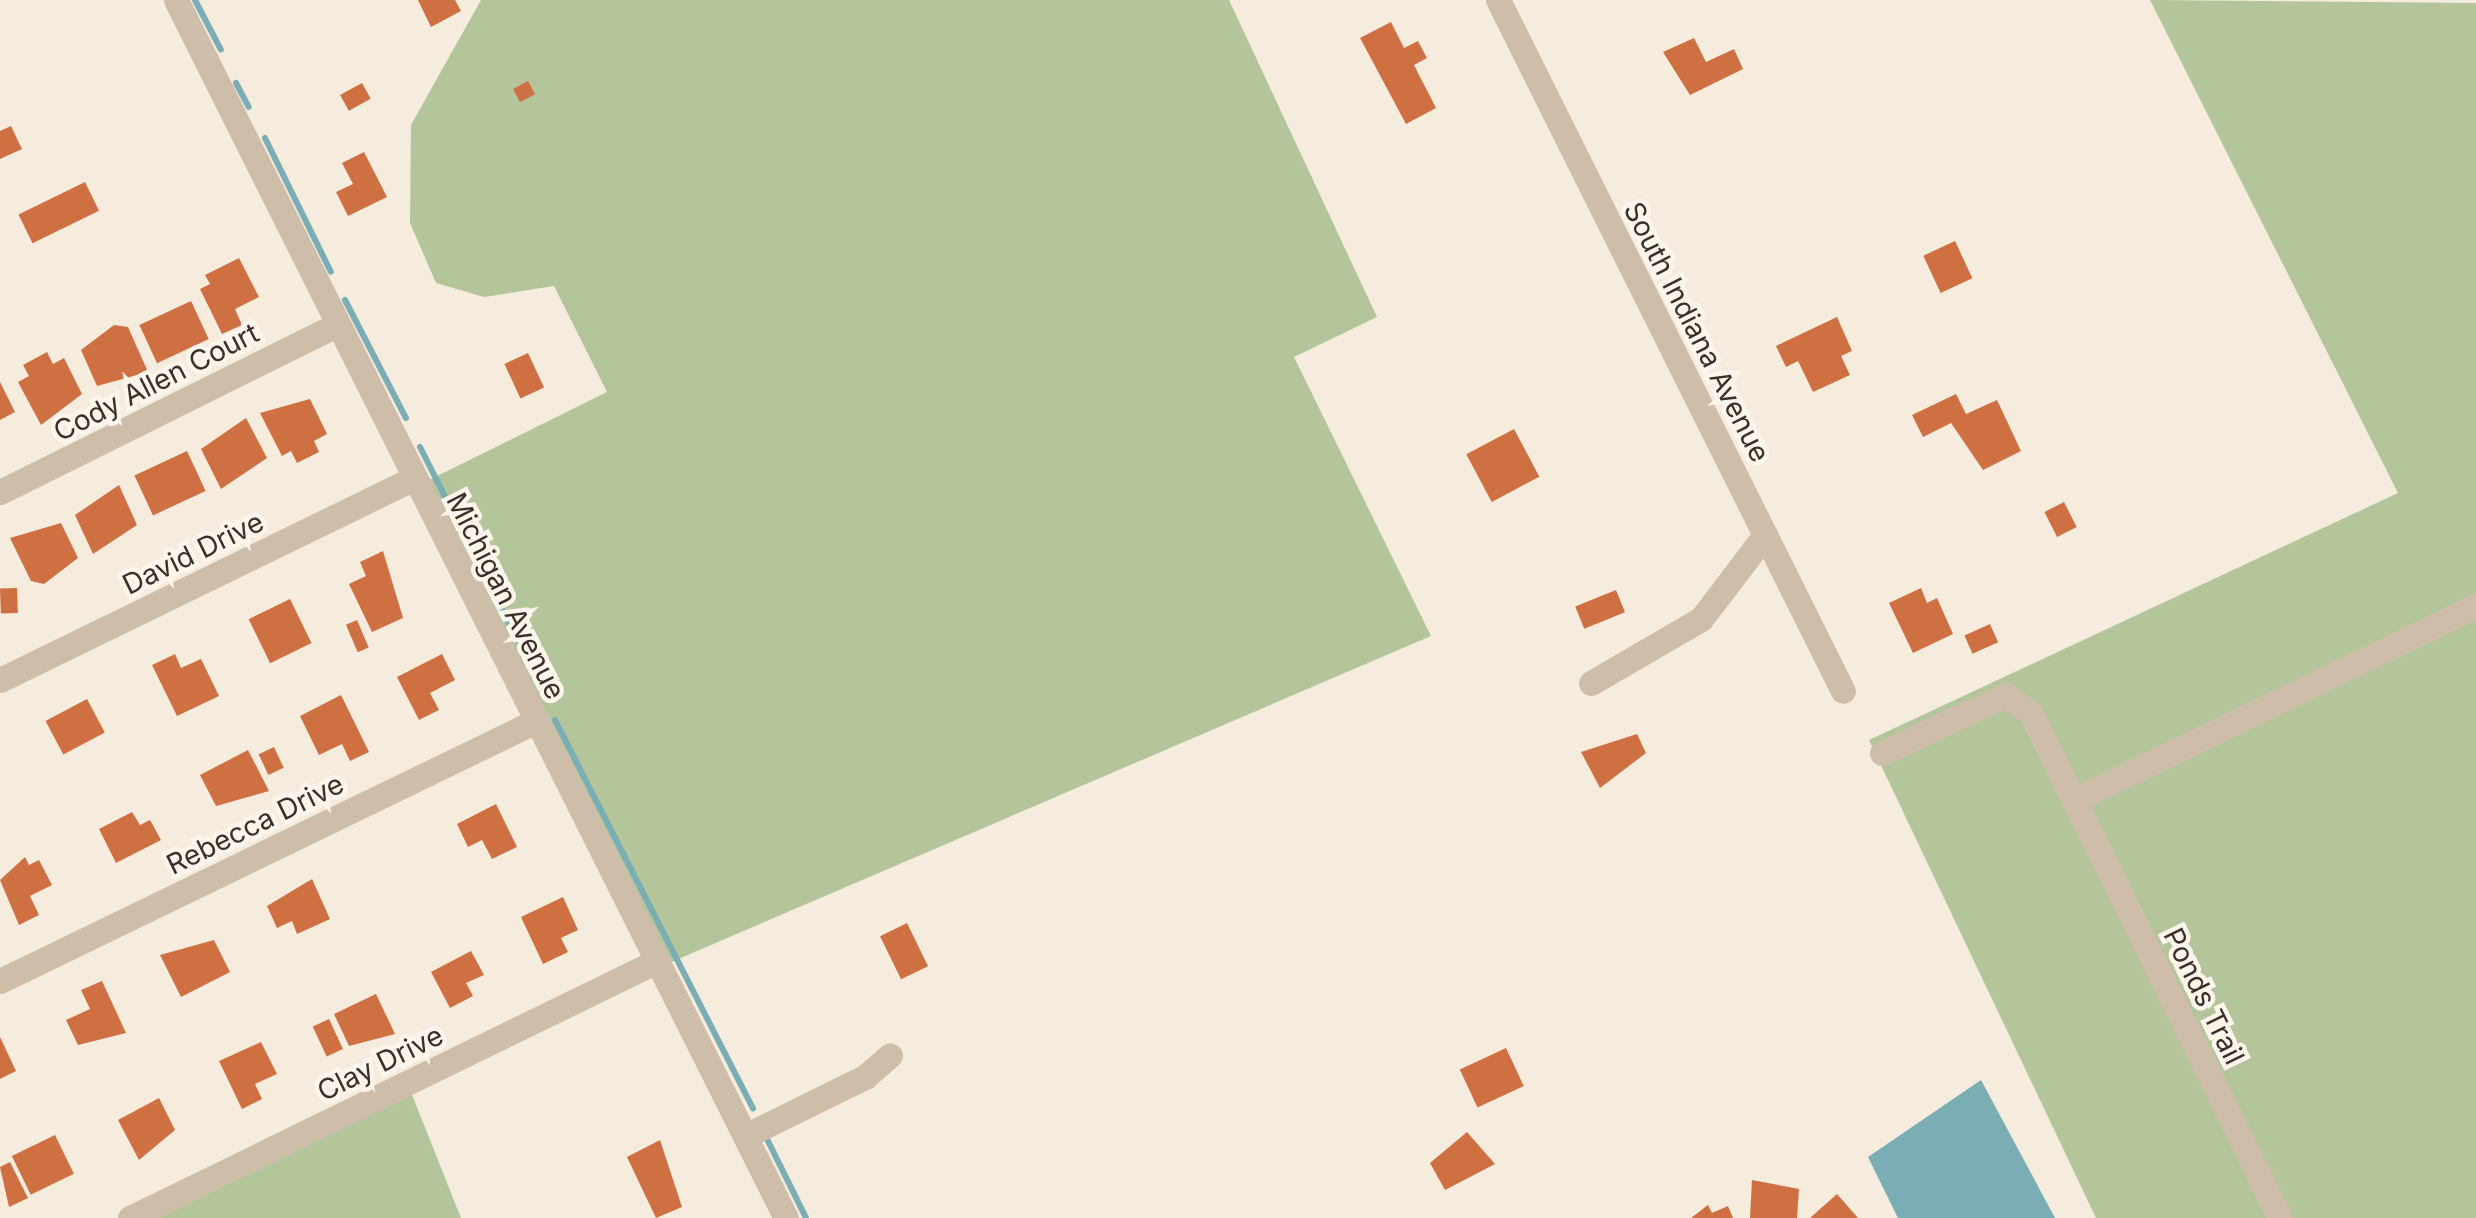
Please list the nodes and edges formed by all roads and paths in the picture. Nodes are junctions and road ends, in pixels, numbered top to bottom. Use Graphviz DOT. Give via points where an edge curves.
graph roads {
  1 [pos="176,0"];
  2 [pos="1498,0"];
  3 [pos="338,324"];
  4 [pos="412,479"];
  5 [pos="0,492"];
  6 [pos="1765,536"];
  7 [pos="2476,606"];
  8 [pos="0,680"];
  9 [pos="1592,683"];
  10 [pos="1843,691"];
  11 [pos="536,721"];
  12 [pos="1882,754"];
  13 [pos="2074,800"];
  14 [pos="656,961"];
  15 [pos="0,982"];
  16 [pos="890,1055"];
  17 [pos="744,1136"];
  18 [pos="130,1218"];
  19 [pos="786,1218"];
  20 [pos="2280,1218"];
  1 -- 3 [label="street, Michigan Avenue"];
  2 -- 6 [label="street, South Indiana Avenue"];
  3 -- 4 [label="street, Michigan Avenue"];
  3 -- 5 [label="street, Cody Allen Court"];
  4 -- 8 [label="street, David Drive"];
  4 -- 11 [label="street, Michigan Avenue"];
  6 -- 9 [label="street" via="1702,619"];
  6 -- 10 [label="street, South Indiana Avenue"];
  7 -- 13 [label="street"];
  11 -- 14 [label="street, Michigan Avenue"];
  11 -- 15 [label="street, Rebecca Drive"];
  12 -- 13 [label="street, Ponds Trail" via="2006,696 2031,713"];
  13 -- 20 [label="street, Ponds Trail"];
  14 -- 17 [label="street, Michigan Avenue"];
  14 -- 18 [label="street, Clay Drive"];
  16 -- 17 [label="street" via="865,1077"];
  17 -- 19 [label="street, Michigan Avenue"];
}
